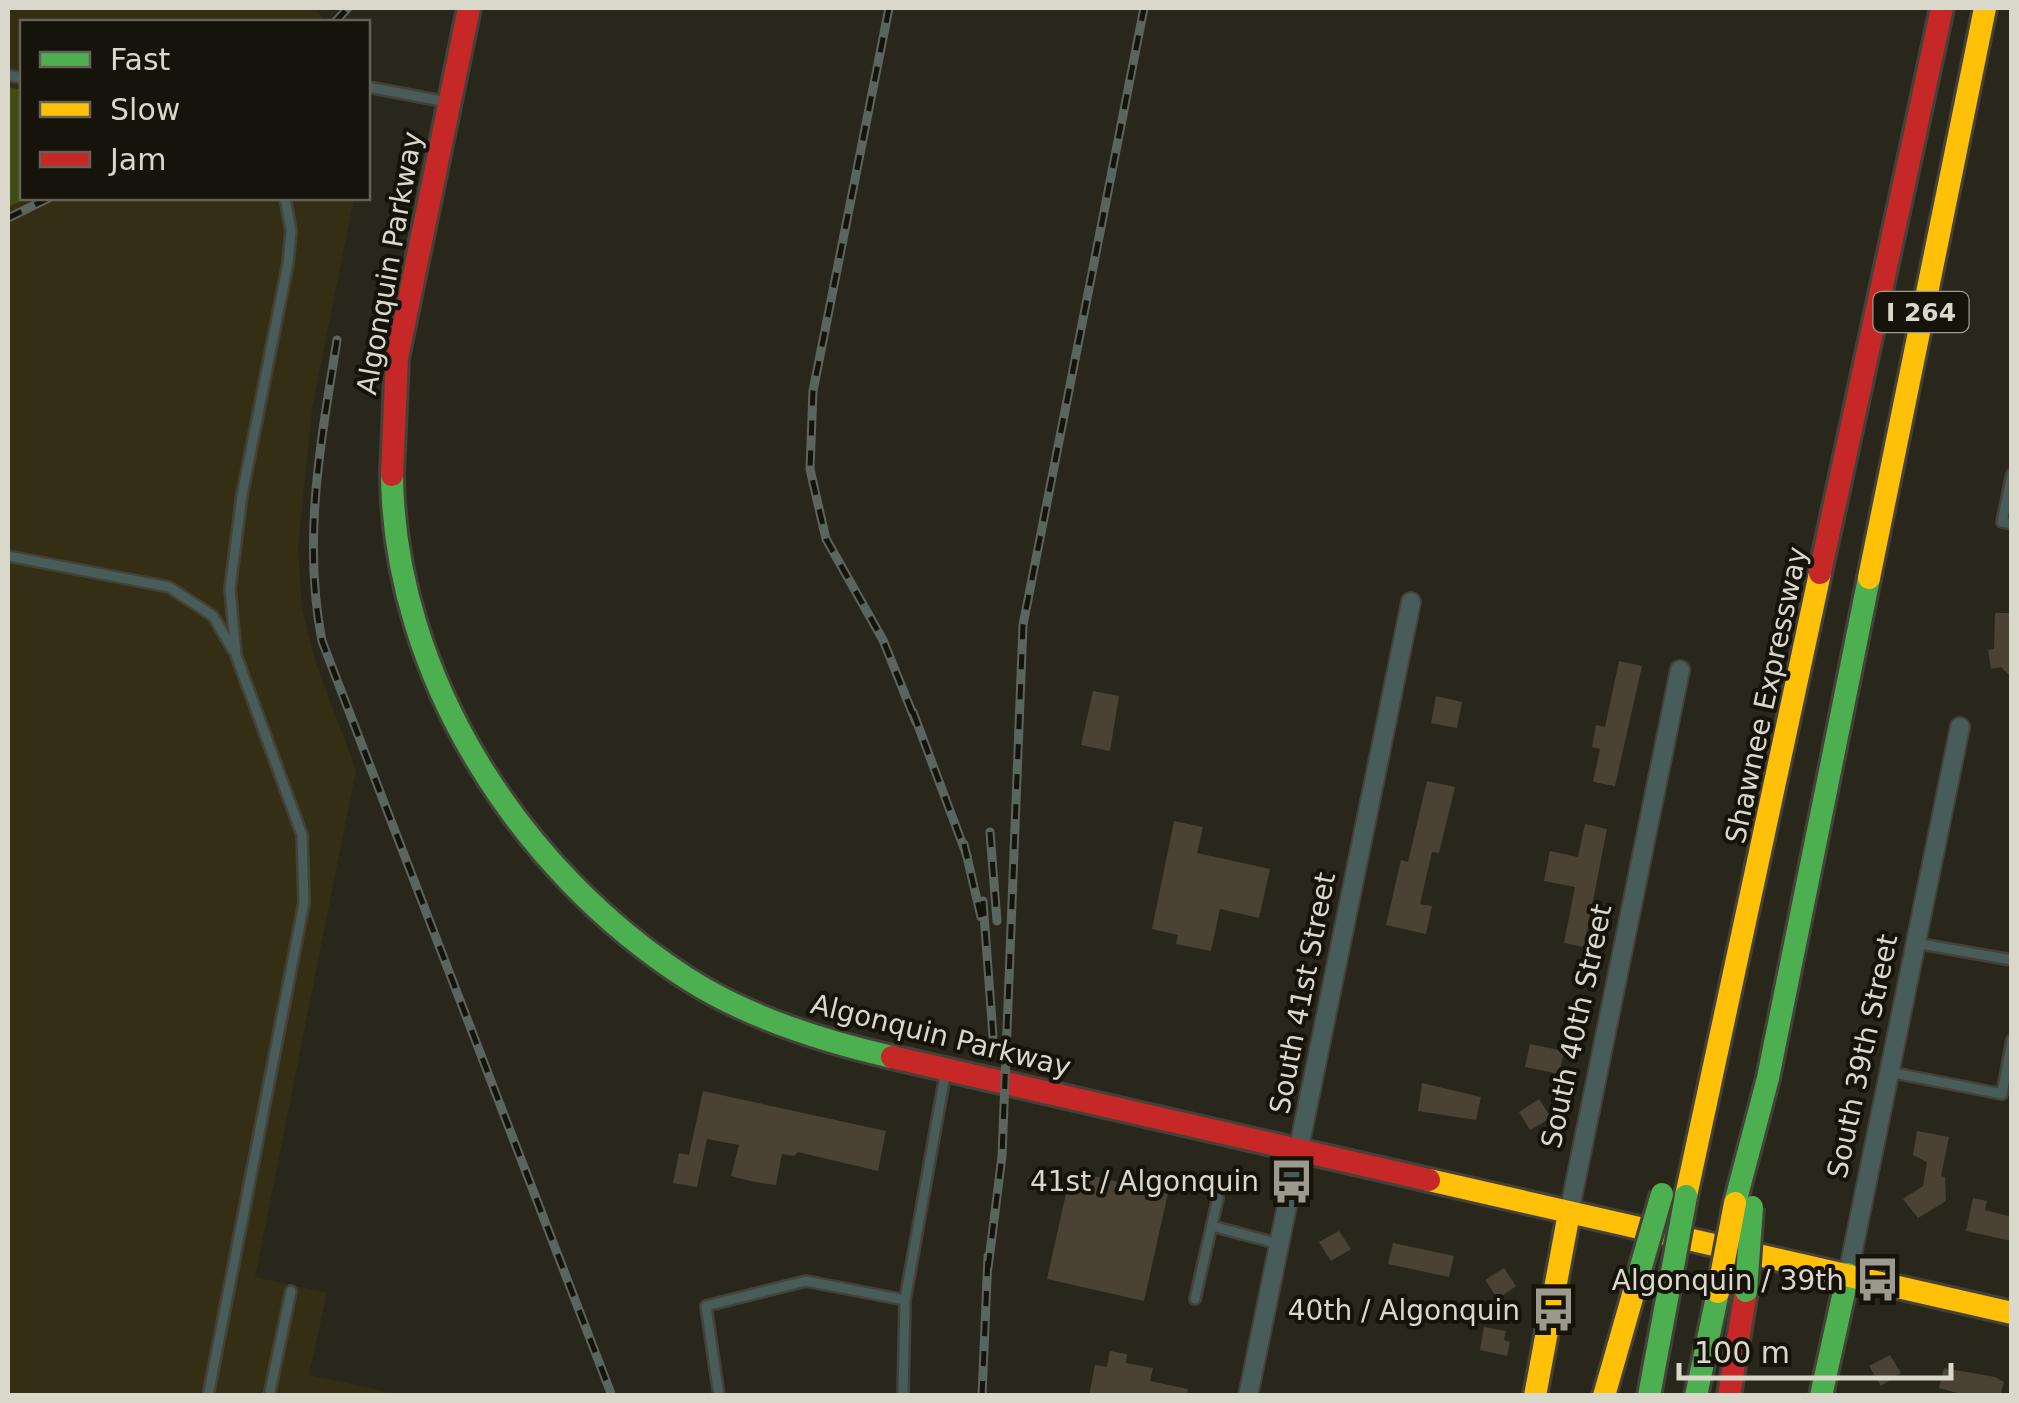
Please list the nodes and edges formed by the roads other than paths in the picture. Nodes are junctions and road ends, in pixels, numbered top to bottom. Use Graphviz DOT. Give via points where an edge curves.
graph roads {
  1 [pos="469,8"];
  2 [pos="1942,8"];
  3 [pos="1986,8"];
  4 [pos="370,87"];
  5 [pos="450,102"];
  6 [pos="285,200"];
  7 [pos="2012,474"];
  8 [pos="2012,524"];
  9 [pos="8,556"];
  10 [pos="1410,602"];
  11 [pos="236,655"];
  12 [pos="1680,670"];
  13 [pos="1960,727"];
  14 [pos="1916,944"];
  15 [pos="2012,960"];
  16 [pos="2012,1040"];
  17 [pos="946,1069"];
  18 [pos="1889,1072"];
  19 [pos="1298,1153"];
  20 [pos="1674,1195"];
  21 [pos="1218,1198"];
  22 [pos="1744,1205"];
  23 [pos="1569,1213"];
  24 [pos="1212,1226"];
  25 [pos="1279,1244"];
  26 [pos="1848,1274"];
  27 [pos="291,1292"];
  28 [pos="1195,1299"];
  29 [pos="905,1300"];
  30 [pos="2012,1312"];
  31 [pos="208,1396"];
  32 [pos="269,1396"];
  33 [pos="719,1396"];
  34 [pos="903,1396"];
  35 [pos="1248,1396"];
  36 [pos="1535,1396"];
  37 [pos="1604,1396"];
  38 [pos="1650,1396"];
  39 [pos="1696,1396"];
  40 [pos="1729,1396"];
  41 [pos="1821,1396"];
  1 -- 5 [label="main road, Algonquin Parkway"];
  2 -- 20 [label="main road, Shawnee Expressway / I 264" via="1712,1068"];
  3 -- 22 [label="main road, I 264"];
  4 -- 5 [label="lane"];
  5 -- 17 [label="main road, Algonquin Parkway" via="396,364 391,484 406,589 423,651 476,766 550,866 689,979 792,1028"];
  6 -- 11 [label="lane" via="288,262 232,563"];
  7 -- 8 [label="lane" via="2002,522"];
  9 -- 11 [label="lane" via="169,586 213,616"];
  10 -- 19 [label="street, South 41st Street"];
  11 -- 31 [label="lane" via="302,835 304,903"];
  12 -- 23 [label="street, South 40th Street"];
  13 -- 14 [label="street, South 39th Street"];
  14 -- 15 [label="lane"];
  14 -- 18 [label="street, South 39th Street"];
  16 -- 18 [label="lane" via="2002,1094"];
  17 -- 19 [label="main road, Algonquin Parkway"];
  17 -- 29 [label="lane"];
  18 -- 26 [label="street, South 39th Street"];
  19 -- 23 [label="main road, Algonquin Parkway"];
  19 -- 25 [label="street, South 41st Street"];
  20 -- 37 [label="main road, bridge" via="1638,1277"];
  20 -- 38 [label="main road, bridge" via="1670,1283"];
  21 -- 24 [label="lane"];
  22 -- 39 [label="main road, I 264, bridge"];
  22 -- 40 [label="main road, bridge" via="1746,1291"];
  23 -- 26 [label="main road, Algonquin Parkway"];
  23 -- 36 [label="main road, South 40th Street"];
  24 -- 25 [label="lane"];
  24 -- 28 [label="lane"];
  25 -- 35 [label="street, South 41st Street"];
  26 -- 30 [label="main road, Algonquin Parkway"];
  26 -- 41 [label="main road, South 39th Street"];
  27 -- 32 [label="lane"];
  29 -- 33 [label="lane" via="806,1281 706,1306"];
  29 -- 34 [label="lane"];
}
